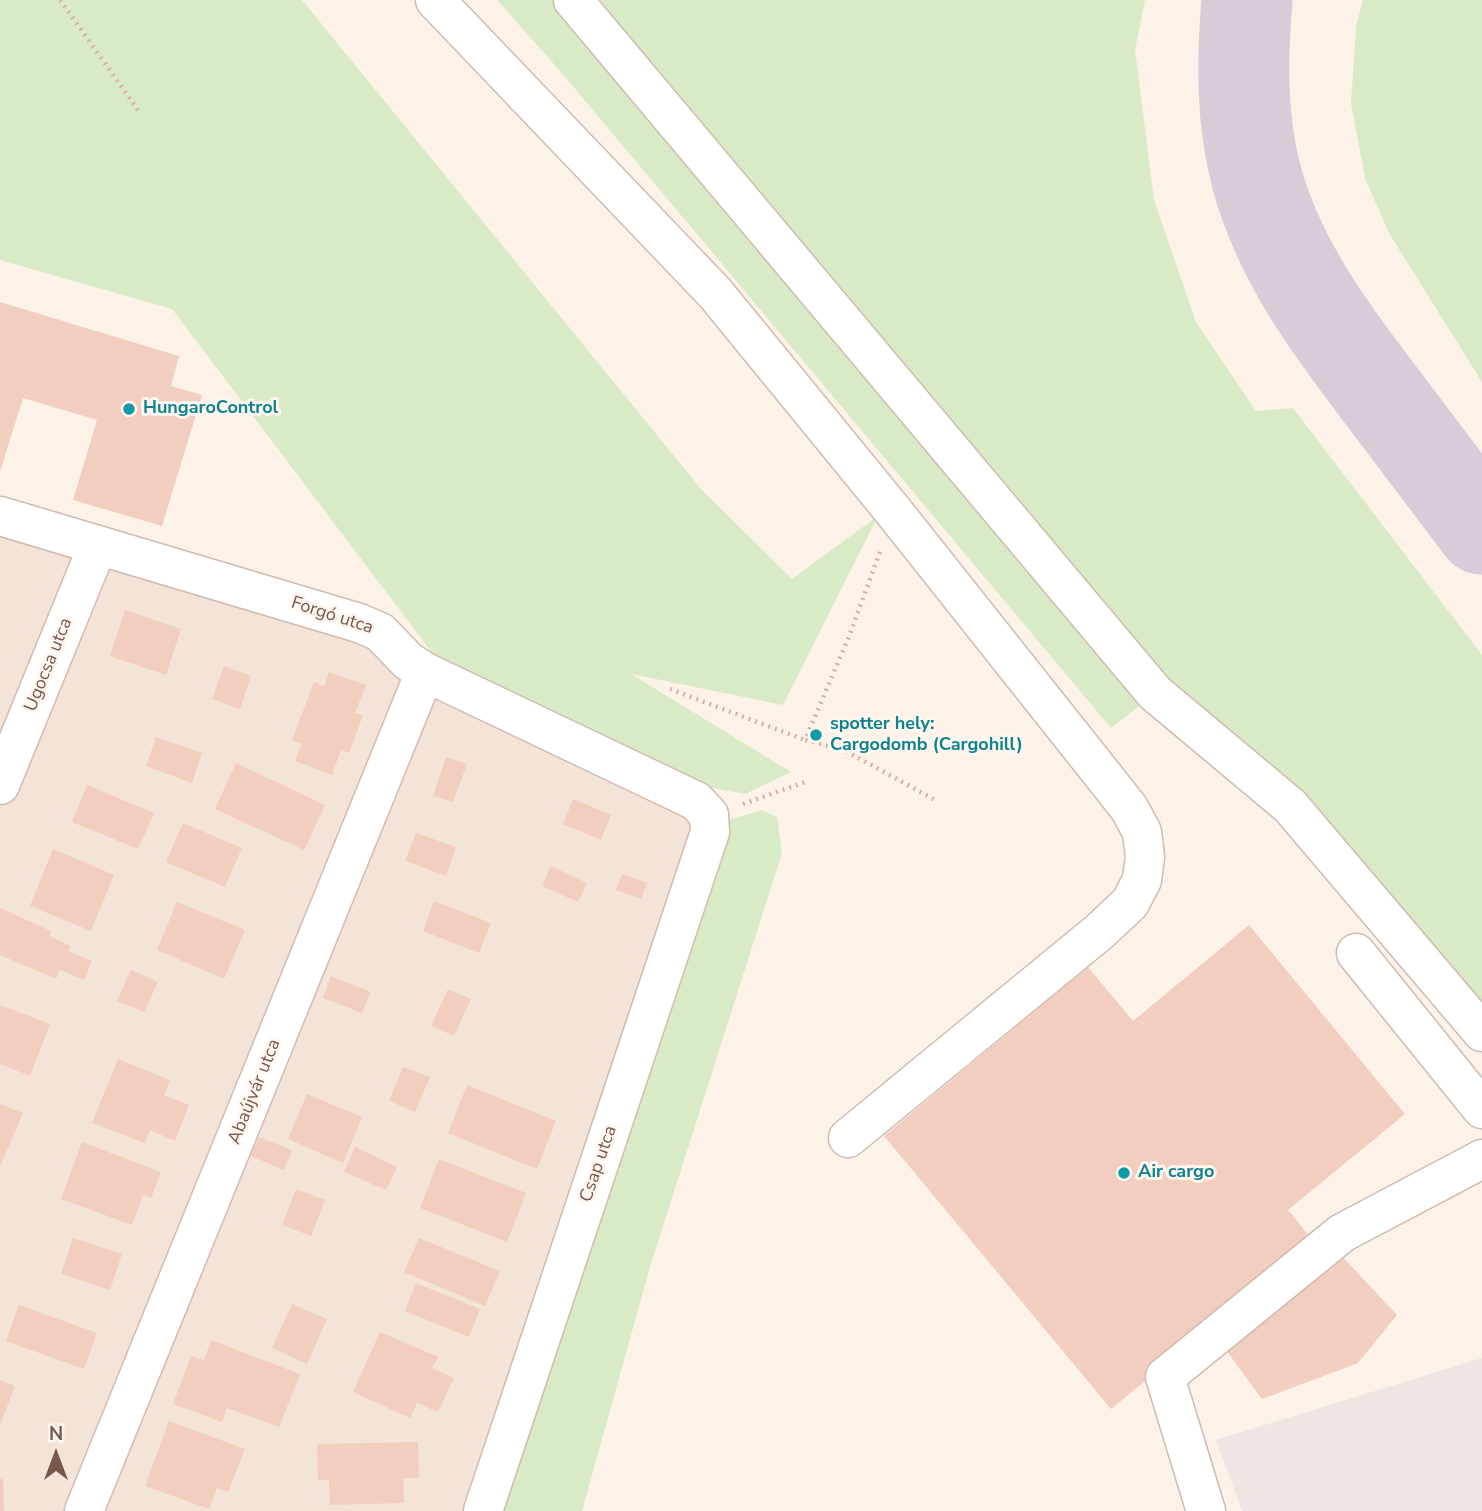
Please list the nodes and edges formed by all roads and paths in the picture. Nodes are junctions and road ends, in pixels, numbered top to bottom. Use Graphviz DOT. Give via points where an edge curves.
graph roads {
  1 [pos="60,0"];
  2 [pos="435,0"];
  3 [pos="573,0"];
  4 [pos="138,110"];
  5 [pos="894,512"];
  6 [pos="0,516"];
  7 [pos="98,545"];
  8 [pos="425,673"];
  9 [pos="670,689"];
  10 [pos="804,740"];
  11 [pos="805,782"];
  12 [pos="0,785"];
  13 [pos="937,801"];
  14 [pos="709,815"];
  15 [pos="1356,953"];
  16 [pos="1482,1032"];
  17 [pos="1482,1109"];
  18 [pos="848,1138"];
  19 [pos="1482,1159"];
  20 [pos="84,1511"];
  21 [pos="483,1511"];
  22 [pos="1206,1511"];
  1 -- 4 [label="path"];
  2 -- 5 [label="street" via="715,293"];
  3 -- 16 [label="street" via="1155,693 1290,806"];
  5 -- 10 [label="path" via="848,639"];
  5 -- 18 [label="street" via="1129,808 1142,832 1145,857 1142,880 1130,903"];
  6 -- 7 [label="street, Forgó utca"];
  7 -- 8 [label="street, Forgó utca" via="359,623 380,632"];
  7 -- 12 [label="street, Ugocsa utca"];
  8 -- 14 [label="street, Forgó utca" via="696,801"];
  8 -- 20 [label="street, Abaújvár utca"];
  9 -- 10 [label="path"];
  10 -- 13 [label="path" via="844,750"];
  11 -- 14 [label="path"];
  14 -- 21 [label="street, Csap utca" via="710,832"];
  15 -- 17 [label="street"];
  19 -- 22 [label="street" via="1342,1233 1165,1377"];
}
